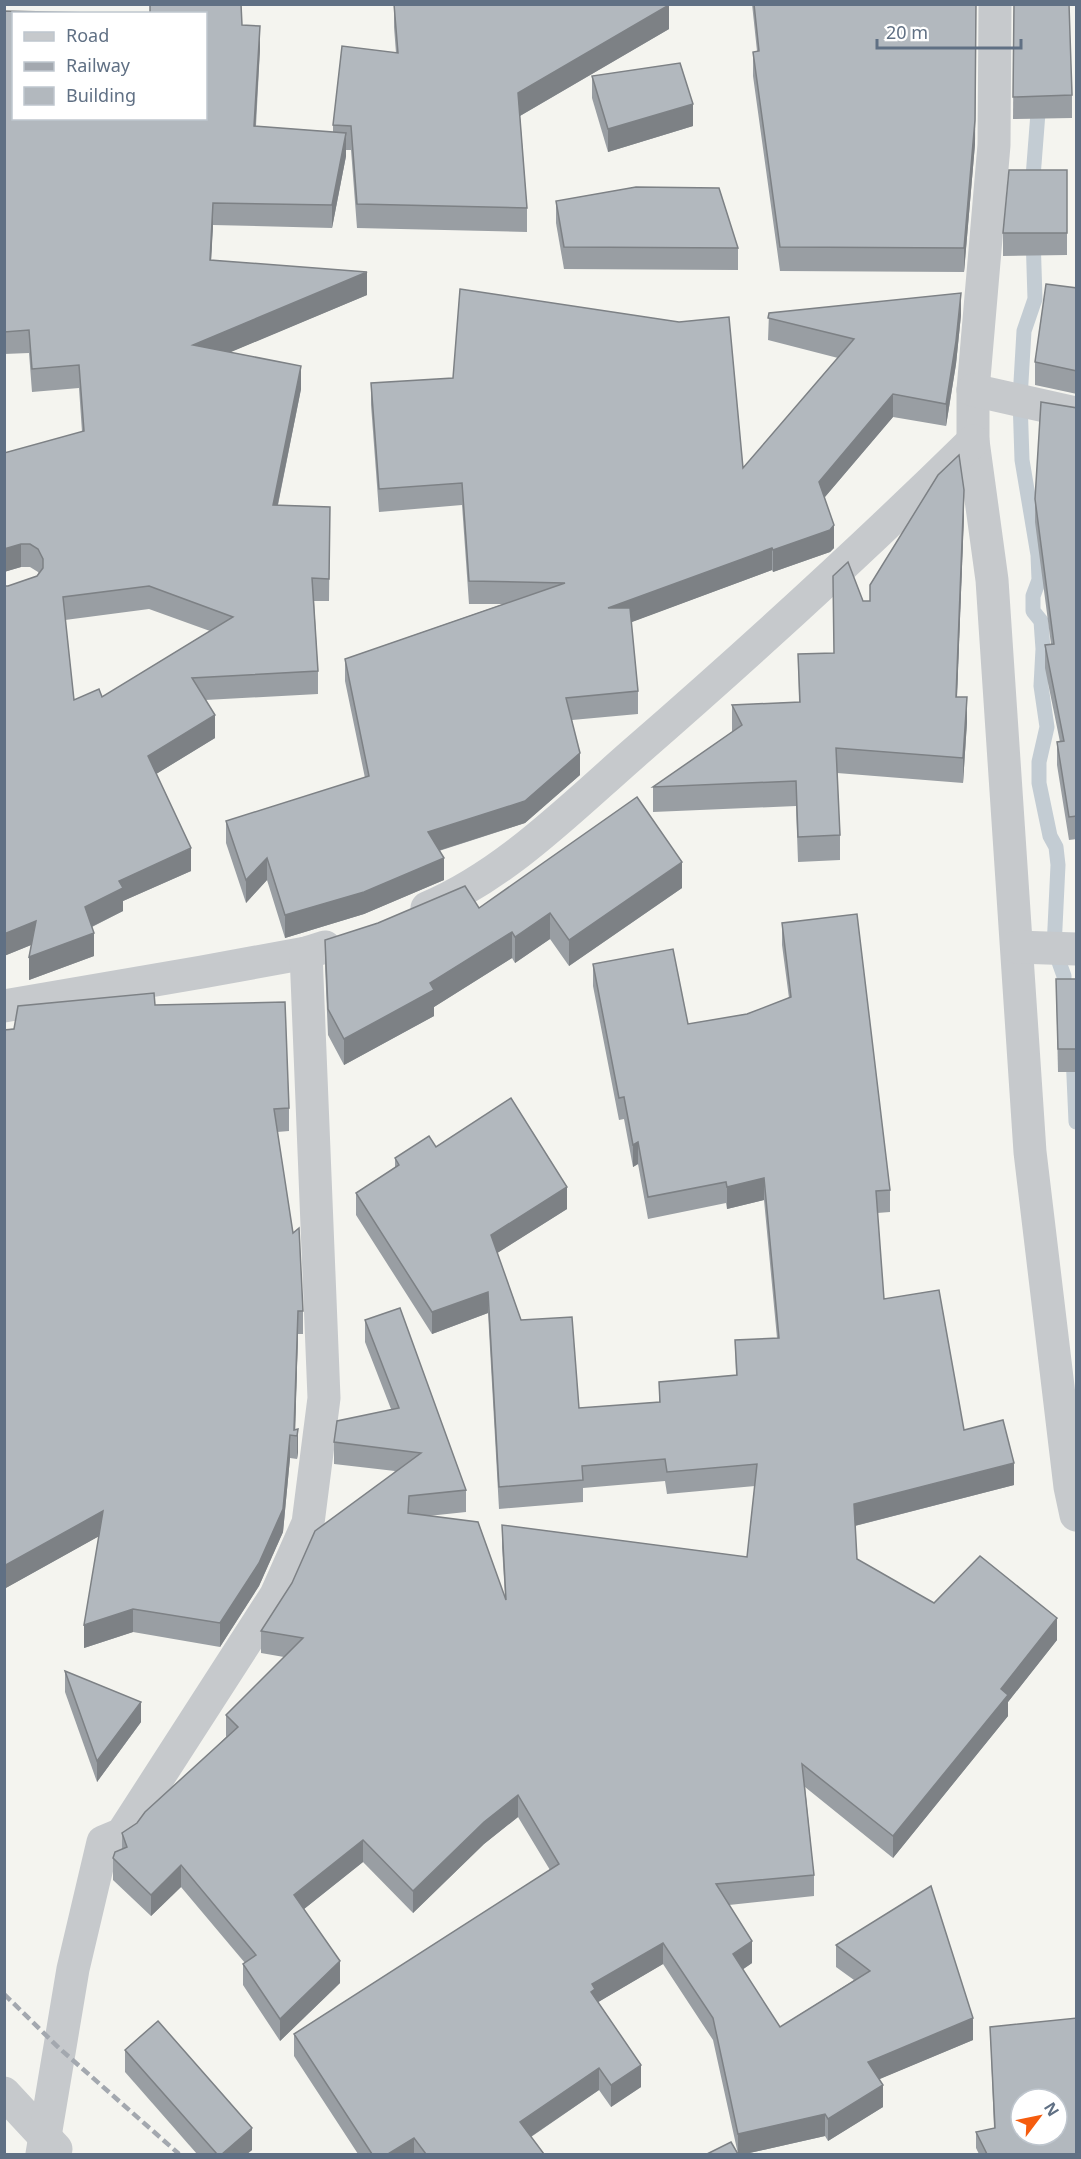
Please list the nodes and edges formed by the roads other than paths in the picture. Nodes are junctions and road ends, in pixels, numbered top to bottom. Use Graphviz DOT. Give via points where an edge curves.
graph roads {
  1 [pos="995,4"];
  2 [pos="973,390"];
  3 [pos="1077,413"];
  4 [pos="973,441"];
  5 [pos="401,919"];
  6 [pos="349,939"];
  7 [pos="1017,947"];
  8 [pos="1077,949"];
  9 [pos="306,953"];
  10 [pos="4,1006"];
  11 [pos="1077,1515"];
  12 [pos="4,2093"];
  13 [pos="50,2149"];
  1 -- 2 [label="street" via="994,145"];
  2 -- 3 [label="street"];
  2 -- 4 [label="street"];
  4 -- 5 [label="street" via="778,628 527,846 453,897"];
  4 -- 7 [label="street" via="992,580"];
  6 -- 9 [label="street"];
  7 -- 8 [label="street"];
  7 -- 11 [label="street" via="1030,1152 1070,1487"];
  9 -- 10 [label="street"];
  9 -- 13 [label="street" via="324,1398 308,1523 276,1595 122,1834 103,1842 73,1969"];
  12 -- 13 [label="street"];
}
